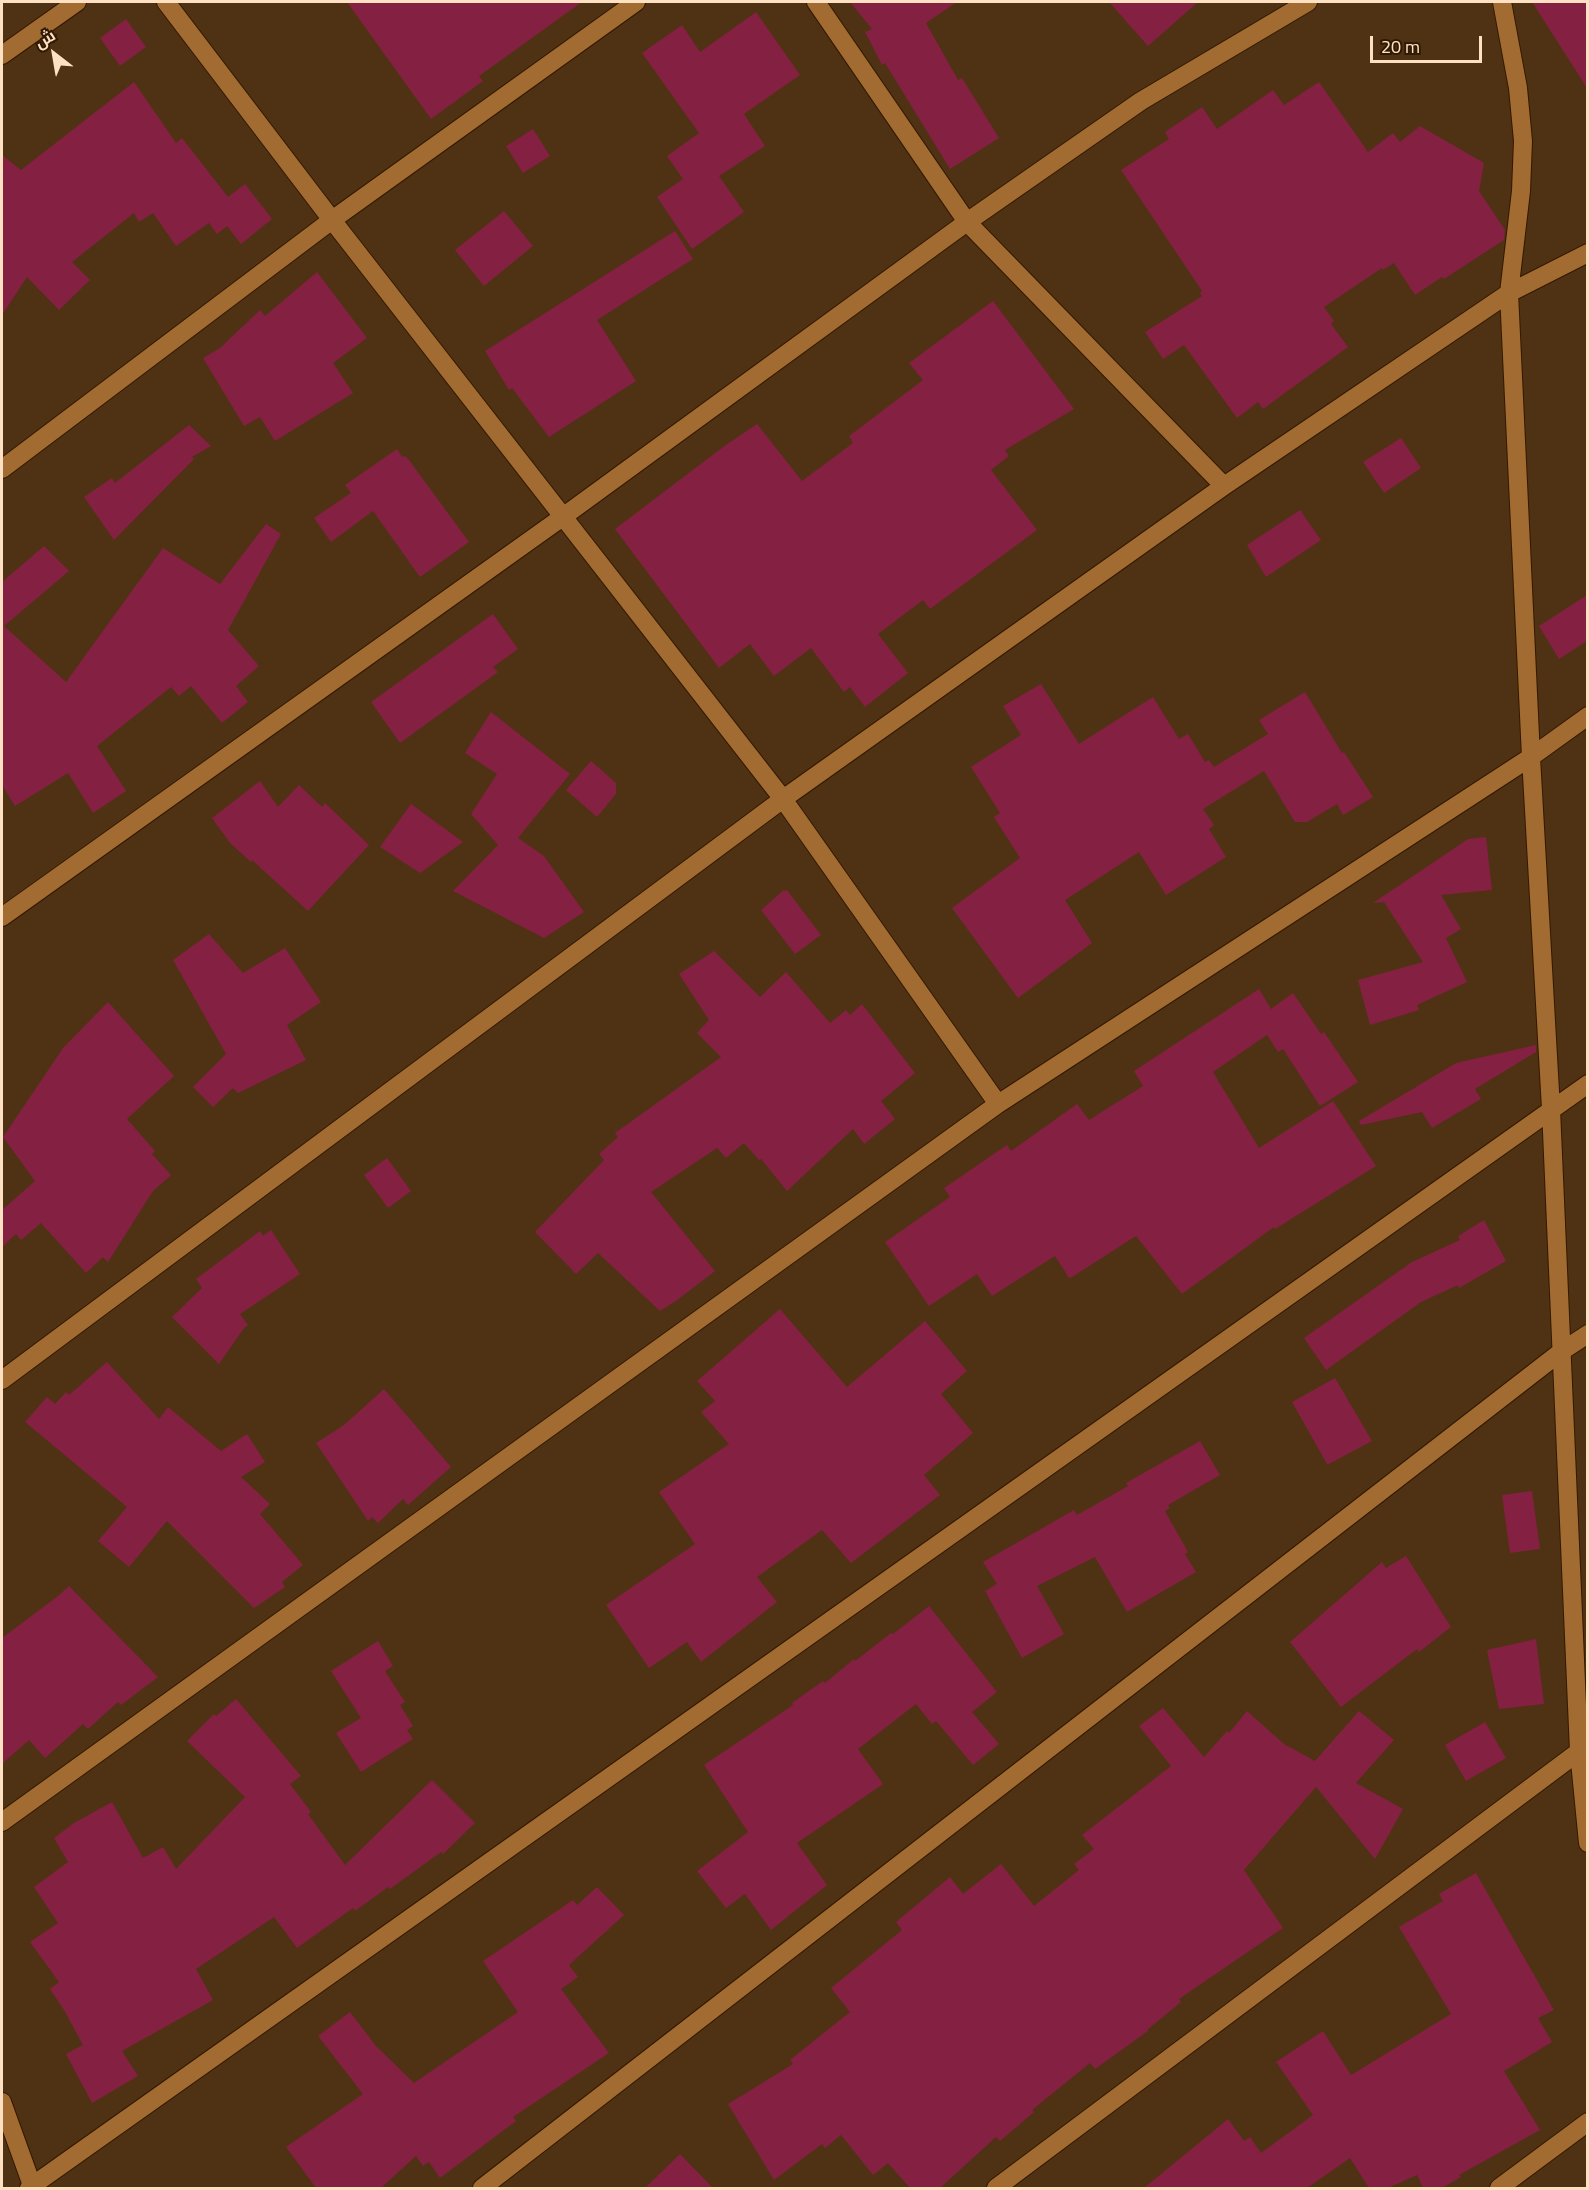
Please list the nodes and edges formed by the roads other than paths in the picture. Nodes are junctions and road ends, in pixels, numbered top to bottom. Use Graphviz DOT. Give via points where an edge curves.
graph roads {
  1 [pos="77,2"];
  2 [pos="166,2"];
  3 [pos="636,2"];
  4 [pos="816,2"];
  5 [pos="1308,2"];
  6 [pos="1502,2"];
  7 [pos="2,55"];
  8 [pos="332,220"];
  9 [pos="967,222"];
  10 [pos="1587,253"];
  11 [pos="1509,293"];
  12 [pos="2,469"];
  13 [pos="1224,486"];
  14 [pos="564,516"];
  15 [pos="1587,716"];
  16 [pos="1531,757"];
  17 [pos="783,799"];
  18 [pos="2,917"];
  19 [pos="1587,1084"];
  20 [pos="998,1104"];
  21 [pos="1551,1109"];
  22 [pos="1587,1334"];
  23 [pos="1562,1351"];
  24 [pos="2,1380"];
  25 [pos="1583,1748"];
  26 [pos="2,1822"];
  27 [pos="1587,1844"];
  28 [pos="2,2102"];
  29 [pos="1587,2122"];
  30 [pos="32,2188"];
  31 [pos="482,2188"];
  32 [pos="996,2188"];
  33 [pos="1499,2188"];
  1 -- 7 [label="street"];
  2 -- 8 [label="street"];
  3 -- 8 [label="street"];
  4 -- 9 [label="street"];
  5 -- 9 [label="street" via="1141,101"];
  6 -- 11 [label="street" via="1523,141"];
  8 -- 12 [label="street"];
  8 -- 14 [label="street"];
  9 -- 13 [label="street"];
  9 -- 14 [label="street"];
  10 -- 11 [label="street"];
  11 -- 13 [label="street"];
  11 -- 16 [label="street"];
  13 -- 17 [label="street"];
  14 -- 17 [label="street"];
  14 -- 18 [label="street"];
  15 -- 16 [label="street"];
  16 -- 20 [label="street"];
  16 -- 21 [label="street"];
  17 -- 20 [label="street"];
  17 -- 24 [label="street"];
  19 -- 21 [label="street"];
  20 -- 26 [label="street"];
  21 -- 23 [label="street"];
  21 -- 30 [label="street"];
  22 -- 23 [label="street"];
  23 -- 25 [label="street"];
  23 -- 31 [label="street"];
  25 -- 27 [label="street"];
  25 -- 32 [label="street"];
  28 -- 30 [label="street"];
  29 -- 33 [label="street"];
}
